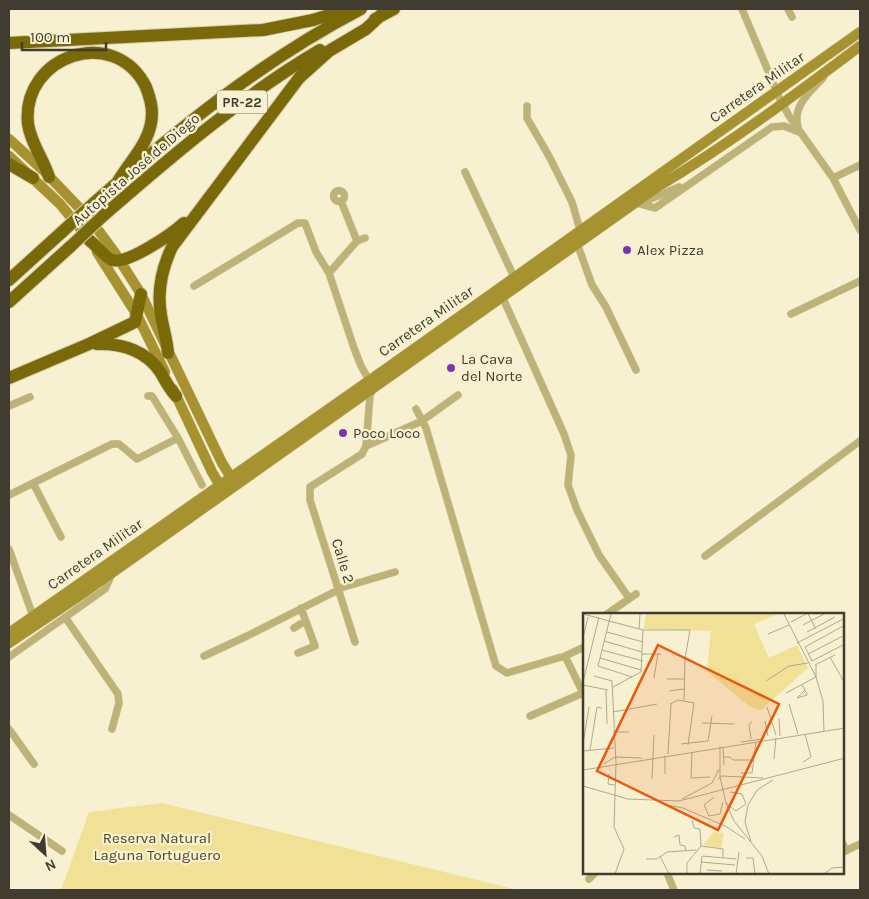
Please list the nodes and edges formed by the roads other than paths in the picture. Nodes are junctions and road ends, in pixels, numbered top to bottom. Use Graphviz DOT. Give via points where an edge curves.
graph roads {
  1 [pos="348,9"];
  2 [pos="361,9"];
  3 [pos="394,9"];
  4 [pos="742,9"];
  5 [pos="788,9"];
  6 [pos="381,15"];
  7 [pos="792,17"];
  8 [pos="860,32"];
  9 [pos="9,44"];
  10 [pos="860,46"];
  11 [pos="843,59"];
  12 [pos="777,92"];
  13 [pos="782,103"];
  14 [pos="527,106"];
  15 [pos="799,132"];
  16 [pos="9,139"];
  17 [pos="9,156"];
  18 [pos="9,164"];
  19 [pos="860,165"];
  20 [pos="465,172"];
  21 [pos="49,177"];
  22 [pos="33,178"];
  23 [pos="833,178"];
  24 [pos="117,183"];
  25 [pos="341,201"];
  26 [pos="627,209"];
  27 [pos="196,214"];
  28 [pos="580,230"];
  29 [pos="860,230"];
  30 [pos="365,238"];
  31 [pos="89,240"];
  32 [pos="357,241"];
  33 [pos="577,243"];
  34 [pos="42,250"];
  35 [pos="119,260"];
  36 [pos="9,270"];
  37 [pos="329,273"];
  38 [pos="514,277"];
  39 [pos="9,280"];
  40 [pos="860,281"];
  41 [pos="194,286"];
  42 [pos="141,294"];
  43 [pos="502,296"];
  44 [pos="9,302"];
  45 [pos="790,314"];
  46 [pos="137,315"];
  47 [pos="89,344"];
  48 [pos="168,353"];
  49 [pos="636,370"];
  50 [pos="9,378"];
  51 [pos="372,383"];
  52 [pos="458,395"];
  53 [pos="148,396"];
  54 [pos="176,396"];
  55 [pos="30,397"];
  56 [pos="9,406"];
  57 [pos="416,408"];
  58 [pos="422,421"];
  59 [pos="178,438"];
  60 [pos="860,441"];
  61 [pos="366,446"];
  62 [pos="234,481"];
  63 [pos="33,483"];
  64 [pos="202,485"];
  65 [pos="222,489"];
  66 [pos="9,495"];
  67 [pos="61,537"];
  68 [pos="9,550"];
  69 [pos="705,556"];
  70 [pos="395,572"];
  71 [pos="112,573"];
  72 [pos="337,590"];
  73 [pos="301,608"];
  74 [pos="607,613"];
  75 [pos="32,616"];
  76 [pos="65,617"];
  77 [pos="305,621"];
  78 [pos="294,628"];
  79 [pos="9,633"];
  80 [pos="355,642"];
  81 [pos="9,644"];
  82 [pos="583,647"];
  83 [pos="298,653"];
  84 [pos="204,656"];
  85 [pos="565,656"];
  86 [pos="9,657"];
  87 [pos="583,694"];
  88 [pos="530,716"];
  89 [pos="9,729"];
  90 [pos="112,729"];
  91 [pos="34,764"];
  92 [pos="9,815"];
  93 [pos="860,844"];
  94 [pos="844,849"];
  95 [pos="62,852"];
  96 [pos="594,874"];
  97 [pos="666,874"];
  98 [pos="588,879"];
  99 [pos="674,890"];
  1 -- 9 [label="highway" via="263,30"];
  2 -- 24 [label="highway, Autopista José de Diego / PR-22" via="290,51 221,98"];
  3 -- 6 [label="highway, Autopista José de Diego / PR-22"];
  4 -- 12 [label="street"];
  5 -- 7 [label="street"];
  6 -- 27 [label="highway" via="366,29 329,51 299,78"];
  6 -- 44 [label="highway, Autopista José de Diego / PR-22, bridge" via="246,98 157,169"];
  8 -- 12 [label="main road, Carretera Militar"];
  10 -- 11 [label="main road, Carretera Militar"];
  11 -- 13 [label="main road, Carretera Militar"];
  11 -- 15 [label="street" via="800,104 796,113"];
  12 -- 13 [label="street"];
  12 -- 28 [label="main road, Carretera Militar"];
  13 -- 15 [label="street"];
  13 -- 26 [label="main road, Carretera Militar"];
  14 -- 28 [label="street" via="527,118 572,202"];
  15 -- 23 [label="street"];
  15 -- 26 [label="street" via="784,126 772,128 702,176"];
  16 -- 21 [label="main road"];
  17 -- 22 [label="main road"];
  18 -- 22 [label="highway"];
  19 -- 23 [label="street"];
  20 -- 38 [label="street"];
  21 -- 24 [label="highway" via="30,136 28,115 31,96 39,79 55,64 76,54 92,53 108,55 128,66 144,84 152,104 152,121 145,140"];
  21 -- 35 [label="main road" via="90,219"];
  22 -- 31 [label="main road" via="60,204"];
  23 -- 29 [label="street"];
  24 -- 34 [label="highway, Autopista José de Diego / PR-22, bridge"];
  25 -- 32 [label="street"];
  26 -- 33 [label="main road, Carretera Militar"];
  27 -- 35 [label="highway" via="155,244"];
  27 -- 48 [label="highway" via="172,247 162,273 160,309"];
  28 -- 33 [label="street"];
  28 -- 38 [label="main road, Carretera Militar"];
  30 -- 32 [label="street"];
  31 -- 35 [label="highway" via="107,258"];
  31 -- 46 [label="main road"];
  32 -- 37 [label="street"];
  33 -- 43 [label="main road, Carretera Militar"];
  33 -- 49 [label="street" via="592,285"];
  34 -- 36 [label="highway"];
  34 -- 39 [label="highway, Autopista José de Diego / PR-22"];
  35 -- 42 [label="main road"];
  37 -- 41 [label="street" via="302,222"];
  37 -- 51 [label="street" via="361,366"];
  38 -- 51 [label="main road, Carretera Militar"];
  40 -- 45 [label="street"];
  42 -- 46 [label="highway"];
  42 -- 48 [label="main road"];
  43 -- 51 [label="main road, Carretera Militar"];
  43 -- 74 [label="street" via="564,434 571,456 568,485 577,510 599,555 632,596"];
  46 -- 47 [label="highway" via="135,322"];
  46 -- 54 [label="main road"];
  47 -- 50 [label="highway"];
  47 -- 54 [label="highway" via="120,345 141,354 156,368"];
  48 -- 62 [label="main road"];
  51 -- 61 [label="street"];
  51 -- 62 [label="main road, Carretera Militar"];
  52 -- 58 [label="street"];
  53 -- 59 [label="street" via="152,396"];
  54 -- 65 [label="main road"];
  55 -- 56 [label="street"];
  57 -- 58 [label="street"];
  58 -- 61 [label="street"];
  58 -- 85 [label="street" via="496,666 507,673"];
  59 -- 63 [label="street" via="137,459 120,444 112,444"];
  59 -- 64 [label="street"];
  60 -- 69 [label="street"];
  61 -- 72 [label="street, Calle 2" via="362,454 310,487 310,500"];
  62 -- 65 [label="main road, Carretera Militar"];
  63 -- 66 [label="street"];
  63 -- 67 [label="street"];
  65 -- 71 [label="main road, Carretera Militar"];
  65 -- 75 [label="main road, Carretera Militar"];
  68 -- 75 [label="street"];
  70 -- 72 [label="street"];
  71 -- 76 [label="street" via="105,589"];
  71 -- 81 [label="main road, Carretera Militar"];
  72 -- 73 [label="street"];
  72 -- 80 [label="street, Calle 2"];
  73 -- 77 [label="street"];
  73 -- 84 [label="street"];
  75 -- 79 [label="main road, Carretera Militar"];
  76 -- 86 [label="street"];
  76 -- 90 [label="street" via="118,694 119,703"];
  77 -- 78 [label="street"];
  77 -- 83 [label="street" via="315,646"];
  82 -- 85 [label="street"];
  85 -- 87 [label="street"];
  87 -- 88 [label="street"];
  89 -- 91 [label="street"];
  92 -- 95 [label="street"];
  93 -- 94 [label="street"];
  96 -- 98 [label="street"];
  97 -- 99 [label="street"];
}
